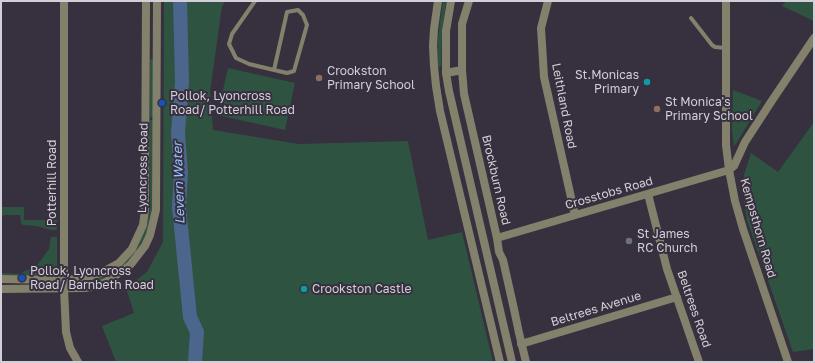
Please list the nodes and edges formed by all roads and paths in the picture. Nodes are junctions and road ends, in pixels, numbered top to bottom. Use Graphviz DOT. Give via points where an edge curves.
graph roads {
  1 [pos="64,1"];
  2 [pos="146,1"];
  3 [pos="157,1"];
  4 [pos="255,1"];
  5 [pos="438,1"];
  6 [pos="451,1"];
  7 [pos="468,1"];
  8 [pos="548,1"];
  9 [pos="726,1"];
  10 [pos="691,18"];
  11 [pos="814,38"];
  12 [pos="725,48"];
  13 [pos="146,54"];
  14 [pos="157,54"];
  15 [pos="274,70"];
  16 [pos="462,70"];
  17 [pos="434,73"];
  18 [pos="446,73"];
  19 [pos="729,170"];
  20 [pos="648,194"];
  21 [pos="575,215"];
  22 [pos="496,238"];
  23 [pos="1,279"];
  24 [pos="64,280"];
  25 [pos="1,289"];
  26 [pos="64,289"];
  27 [pos="496,295"];
  28 [pos="485,297"];
  29 [pos="677,297"];
  30 [pos="521,344"];
  31 [pos="78,362"];
  32 [pos="500,362"];
  33 [pos="512,362"];
  34 [pos="526,362"];
  35 [pos="699,362"];
  36 [pos="788,362"];
  1 -- 24 [label="street, Potterhill Road"];
  2 -- 13 [label="street, Lyoncross Road"];
  3 -- 14 [label="street, Lyoncross Road"];
  4 -- 15 [label="lane" via="228,44 236,58"];
  5 -- 17 [label="street" via="433,46"];
  6 -- 18 [label="street" via="446,31"];
  7 -- 16 [label="street, Brockburn Road" via="462,24"];
  8 -- 21 [label="street, Leithland Road" via="541,28 544,77"];
  9 -- 12 [label="street, Kempsthorn Road"];
  10 -- 12 [label="lane" via="712,45"];
  11 -- 19 [label="street" via="745,142 734,166"];
  12 -- 19 [label="street, Kempsthorn Road" via="726,145"];
  13 -- 14 [label="street"];
  13 -- 24 [label="street, Lyoncross Road" via="145,210 142,225 132,250 119,263 101,273"];
  14 -- 26 [label="street, Lyoncross Road" via="156,210 150,235 131,264 116,276 95,286"];
  15 -- 15 [label="lane" via="287,12 298,10 303,15 306,25 294,71 287,73"];
  16 -- 18 [label="street"];
  16 -- 22 [label="street, Brockburn Road" via="464,94"];
  17 -- 18 [label="street"];
  17 -- 28 [label="street" via="440,111"];
  18 -- 27 [label="street" via="452,109"];
  19 -- 20 [label="street, Crosstobs Road"];
  19 -- 36 [label="street, Kempsthorn Road" via="743,229"];
  20 -- 21 [label="street, Crosstobs Road"];
  20 -- 29 [label="street, Beltrees Road" via="667,269"];
  21 -- 22 [label="street, Crosstobs Road"];
  22 -- 30 [label="street, Brockburn Road"];
  23 -- 24 [label="street, Lyoncross Road"];
  24 -- 26 [label="street, Potterhill Road"];
  25 -- 26 [label="street, Lyoncross Road"];
  26 -- 31 [label="street, Potterhill Road" via="66,332 70,348"];
  27 -- 28 [label="street"];
  27 -- 33 [label="street"];
  28 -- 32 [label="street"];
  29 -- 30 [label="street, Beltrees Avenue"];
  29 -- 35 [label="street, Beltrees Road"];
  30 -- 34 [label="street, Brockburn Road"];
}
